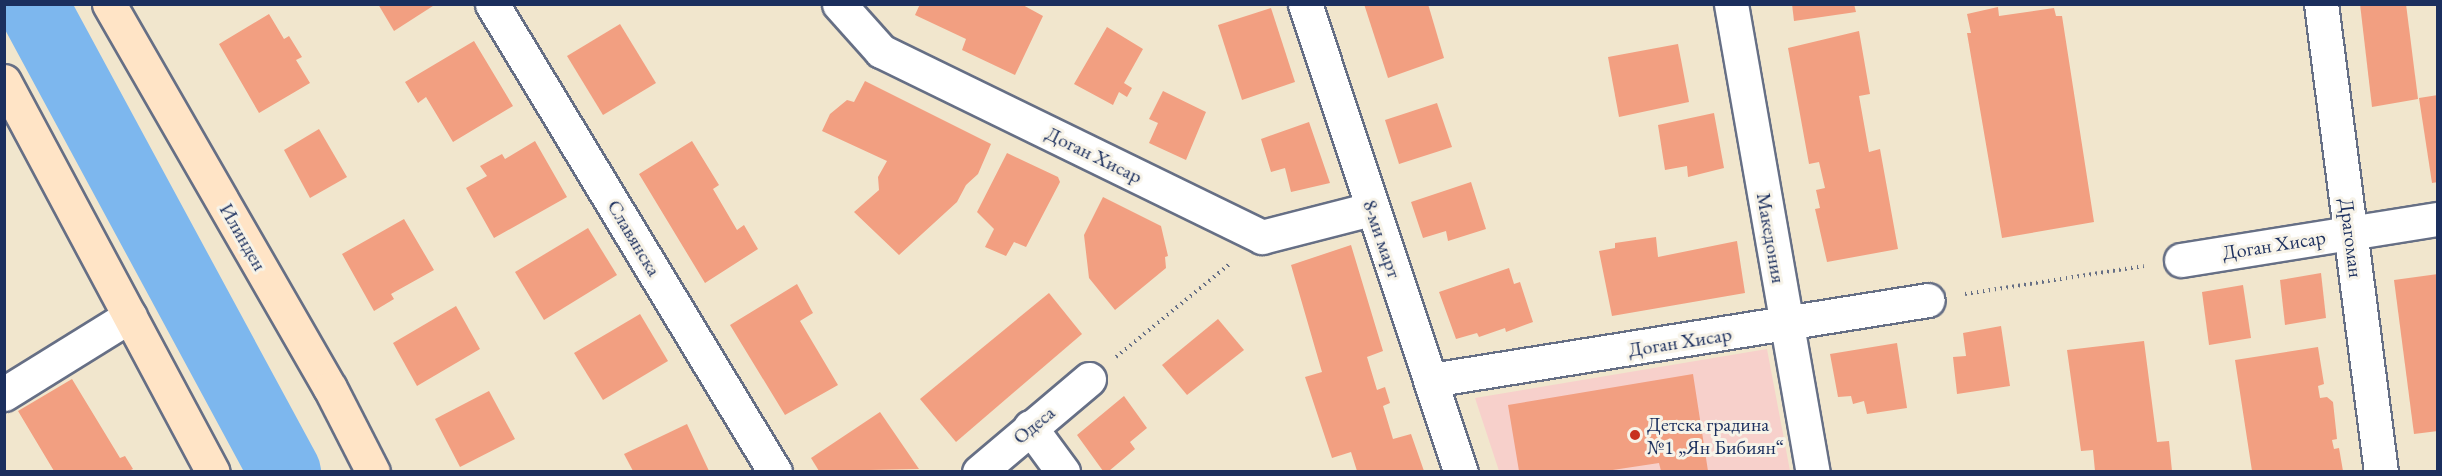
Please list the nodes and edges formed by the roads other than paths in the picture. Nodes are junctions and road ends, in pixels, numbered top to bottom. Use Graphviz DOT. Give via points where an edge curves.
graph roads {
  1 [pos="109,4"];
  2 [pos="492,4"];
  3 [pos="839,4"];
  4 [pos="1305,4"];
  5 [pos="1731,4"];
  6 [pos="2321,4"];
  7 [pos="4,81"];
  8 [pos="1371,209"];
  9 [pos="2438,219"];
  10 [pos="2351,233"];
  11 [pos="2181,260"];
  12 [pos="1928,300"];
  13 [pos="130,316"];
  14 [pos="1786,326"];
  15 [pos="1089,379"];
  16 [pos="1431,380"];
  17 [pos="4,394"];
  18 [pos="1030,427"];
  19 [pos="213,471"];
  20 [pos="373,471"];
  21 [pos="775,471"];
  22 [pos="978,471"];
  23 [pos="1063,471"];
  24 [pos="1461,471"];
  25 [pos="1813,471"];
  26 [pos="2381,471"];
  1 -- 20 [label="main road, Илинден" via="330,388"];
  2 -- 21 [label="street, Славянска"];
  3 -- 8 [label="street, Доган Хисар" via="881,51 1262,237"];
  4 -- 8 [label="street, 8-ми март"];
  5 -- 14 [label="street, Македония"];
  6 -- 10 [label="street, Драгоман"];
  7 -- 13 [label="main road"];
  8 -- 16 [label="street, 8-ми март"];
  9 -- 10 [label="street, Доган Хисар"];
  10 -- 11 [label="street, Доган Хисар"];
  10 -- 26 [label="street, Драгоман"];
  12 -- 14 [label="street, Доган Хисар"];
  13 -- 17 [label="street"];
  13 -- 19 [label="main road"];
  14 -- 16 [label="street, Доган Хисар"];
  14 -- 25 [label="street, Македония"];
  15 -- 18 [label="street, Одеса"];
  16 -- 24 [label="street, 8-ми март"];
  18 -- 22 [label="street, Одеса"];
  18 -- 23 [label="street"];
}
